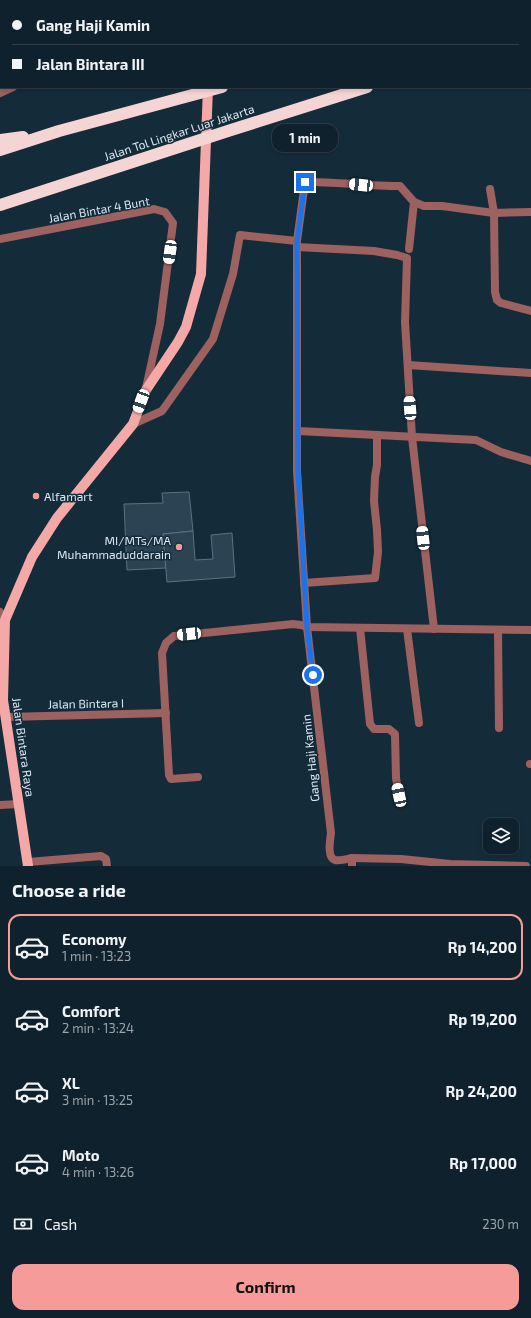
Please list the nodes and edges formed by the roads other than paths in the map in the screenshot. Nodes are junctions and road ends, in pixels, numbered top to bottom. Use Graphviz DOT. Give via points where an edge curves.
graph roads {
  1 [pos="10,88"];
  2 [pos="208,88"];
  3 [pos="218,88"];
  4 [pos="364,88"];
  5 [pos="0,92"];
  6 [pos="59,131"];
  7 [pos="0,140"];
  8 [pos="0,150"];
  9 [pos="490,189"];
  10 [pos="414,202"];
  11 [pos="0,205"];
  12 [pos="531,212"];
  13 [pos="494,213"];
  14 [pos="0,240"];
  15 [pos="297,244"];
  16 [pos="409,249"];
  17 [pos="531,311"];
  18 [pos="408,365"];
  19 [pos="531,373"];
  20 [pos="146,390"];
  21 [pos="133,424"];
  22 [pos="298,431"];
  23 [pos="377,435"];
  24 [pos="412,437"];
  25 [pos="531,460"];
  26 [pos="304,583"];
  27 [pos="2,616"];
  28 [pos="307,627"];
  29 [pos="360,628"];
  30 [pos="407,629"];
  31 [pos="434,629"];
  32 [pos="498,630"];
  33 [pos="531,630"];
  34 [pos="2,701"];
  35 [pos="166,713"];
  36 [pos="6,717"];
  37 [pos="419,723"];
  38 [pos="499,728"];
  39 [pos="198,778"];
  40 [pos="399,795"];
  41 [pos="0,804"];
  42 [pos="19,804"];
  43 [pos="352,862"];
  44 [pos="28,864"];
  45 [pos="444,865"];
  46 [pos="107,866"];
  47 [pos="526,866"];
  1 -- 5 [label="street"];
  2 -- 20 [label="main road, Jalan Bintara Raya" via="201,274 186,327"];
  3 -- 6 [label="highway"];
  4 -- 11 [label="highway, Jalan Tol Lingkar Luar Jakarta"];
  6 -- 7 [label="highway"];
  6 -- 8 [label="highway"];
  9 -- 13 [label="street"];
  10 -- 13 [label="street" via="424,206"];
  10 -- 15 [label="street" via="400,186 305,182"];
  10 -- 16 [label="street"];
  12 -- 13 [label="street"];
  13 -- 17 [label="street" via="497,300"];
  14 -- 20 [label="street, Jalan Bintar 4 Bunt" via="154,209 165,212 173,223 160,324"];
  15 -- 18 [label="street" via="374,251 406,258 405,322"];
  15 -- 21 [label="street" via="240,235 234,274 213,339 162,411"];
  15 -- 22 [label="street"];
  18 -- 19 [label="street"];
  18 -- 24 [label="street"];
  20 -- 21 [label="main road, Jalan Bintara Raya"];
  21 -- 27 [label="main road, Jalan Bintara Raya" via="57,518 32,557"];
  22 -- 23 [label="street"];
  22 -- 26 [label="street"];
  23 -- 24 [label="street"];
  23 -- 26 [label="street" via="378,464 374,501 378,552 375,578"];
  24 -- 25 [label="street" via="476,440 501,452"];
  24 -- 31 [label="street"];
  26 -- 28 [label="street"];
  27 -- 34 [label="main road, Jalan Bintara Raya"];
  28 -- 29 [label="street"];
  28 -- 35 [label="street" via="292,624 174,636 166,643 162,653"];
  28 -- 43 [label="street, Gang Haji Kamin" via="330,833 330,855 336,861"];
  29 -- 30 [label="street"];
  29 -- 40 [label="street" via="370,724 374,729 389,729 395,734"];
  30 -- 31 [label="street"];
  30 -- 37 [label="street"];
  31 -- 32 [label="street"];
  32 -- 33 [label="street"];
  32 -- 38 [label="street"];
  34 -- 36 [label="main road, Jalan Bintara Raya"];
  35 -- 36 [label="street, Jalan Bintara I"];
  35 -- 39 [label="street" via="169,776"];
  36 -- 42 [label="main road, Jalan Bintara Raya"];
  41 -- 42 [label="street"];
  42 -- 44 [label="main road, Jalan Bintara Raya"];
  43 -- 45 [label="street" via="401,859"];
  44 -- 46 [label="street" via="101,856 106,859"];
  45 -- 47 [label="street"];
}
